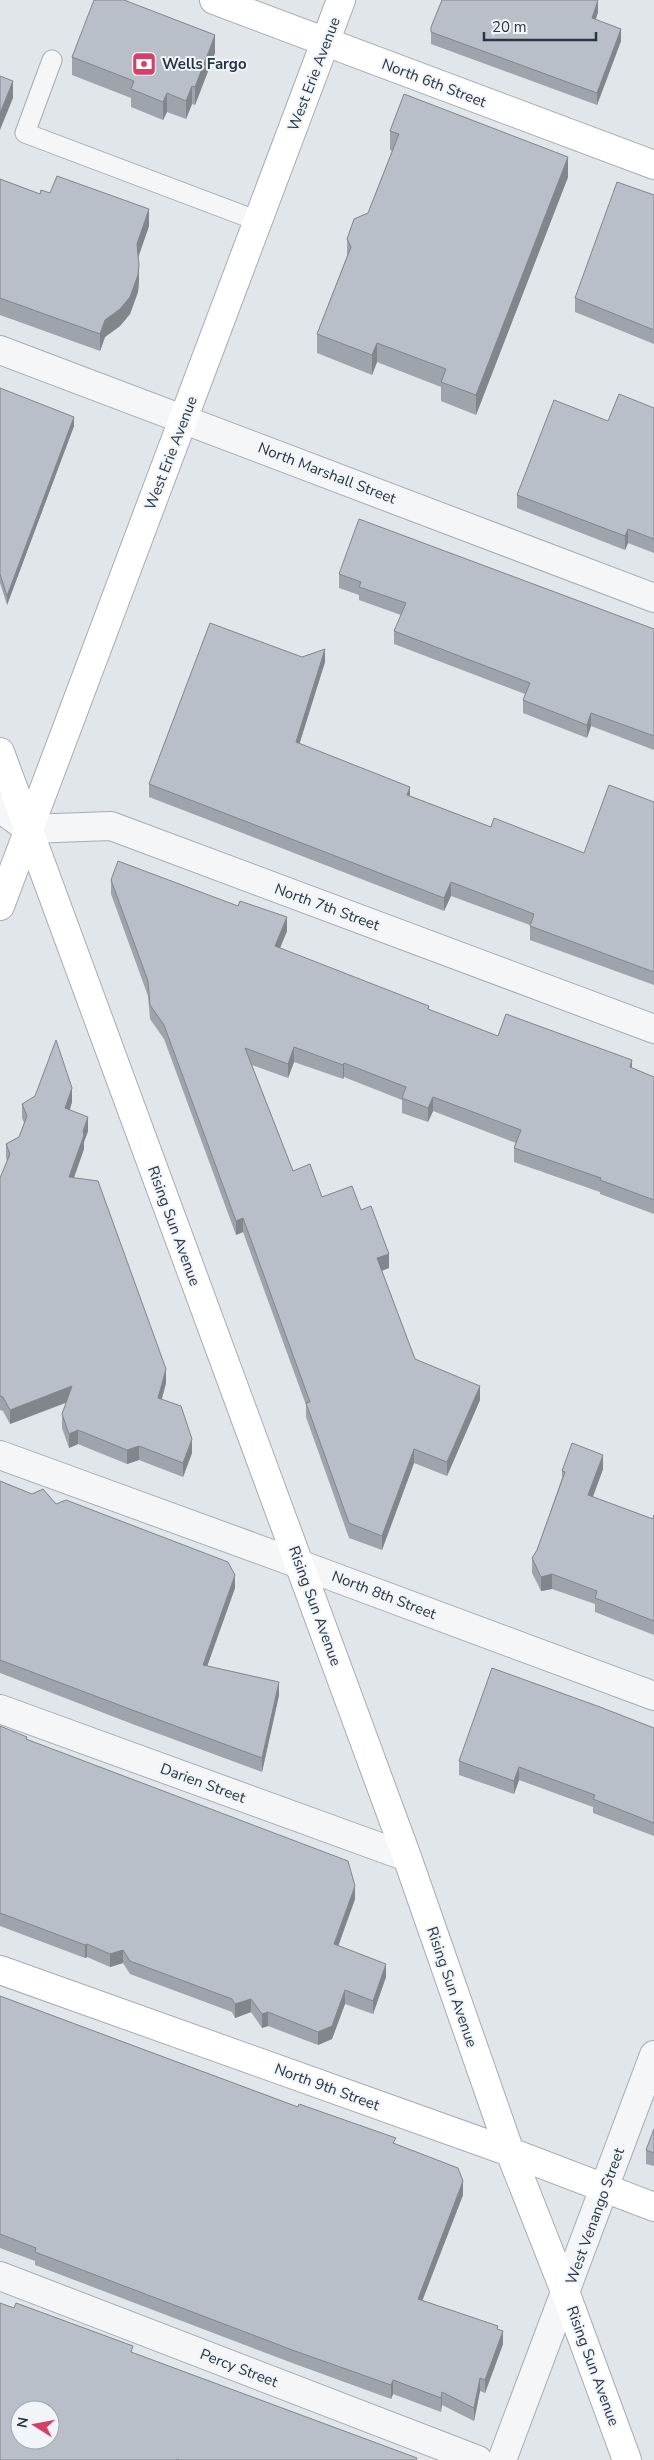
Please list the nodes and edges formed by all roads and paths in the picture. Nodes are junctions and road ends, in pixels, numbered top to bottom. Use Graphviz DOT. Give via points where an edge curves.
graph roads {
  1 [pos="214,0"];
  2 [pos="342,0"];
  3 [pos="326,42"];
  4 [pos="52,60"];
  5 [pos="654,165"];
  6 [pos="258,221"];
  7 [pos="0,350"];
  8 [pos="184,418"];
  9 [pos="654,598"];
  10 [pos="0,752"];
  11 [pos="0,808"];
  12 [pos="28,829"];
  13 [pos="0,906"];
  14 [pos="654,1029"];
  15 [pos="0,1455"];
  16 [pos="299,1564"];
  17 [pos="654,1696"];
  18 [pos="0,1709"];
  19 [pos="406,1857"];
  20 [pos="0,1970"];
  21 [pos="654,2055"];
  22 [pos="510,2152"];
  23 [pos="604,2188"];
  24 [pos="654,2207"];
  25 [pos="0,2276"];
  26 [pos="566,2294"];
  27 [pos="478,2460"];
  28 [pos="502,2460"];
  29 [pos="627,2460"];
  1 -- 3 [label="street, North 6th Street"];
  2 -- 3 [label="street, West Erie Avenue"];
  3 -- 5 [label="street, North 6th Street"];
  3 -- 6 [label="street, West Erie Avenue"];
  4 -- 6 [label="lane" via="25,133"];
  6 -- 8 [label="street, West Erie Avenue"];
  7 -- 8 [label="street, North Marshall Street"];
  8 -- 9 [label="street, North Marshall Street"];
  8 -- 12 [label="street, West Erie Avenue"];
  10 -- 12 [label="street, Rising Sun Avenue"];
  11 -- 12 [label="street"];
  12 -- 13 [label="street, West Erie Avenue"];
  12 -- 14 [label="street, North 7th Street" via="111,826"];
  12 -- 16 [label="street, Rising Sun Avenue"];
  15 -- 16 [label="street, North 8th Street"];
  16 -- 17 [label="street, North 8th Street"];
  16 -- 19 [label="street, Rising Sun Avenue"];
  18 -- 19 [label="street, Darien Street"];
  19 -- 22 [label="street, Rising Sun Avenue"];
  20 -- 22 [label="street, North 9th Street"];
  21 -- 23 [label="street, West Venango Street"];
  22 -- 23 [label="street, North 9th Street"];
  22 -- 26 [label="street, Rising Sun Avenue"];
  23 -- 24 [label="street, North 9th Street"];
  23 -- 26 [label="street, West Venango Street"];
  25 -- 27 [label="street, Percy Street"];
  26 -- 28 [label="street, West Venango Street"];
  26 -- 29 [label="street, Rising Sun Avenue"];
}
